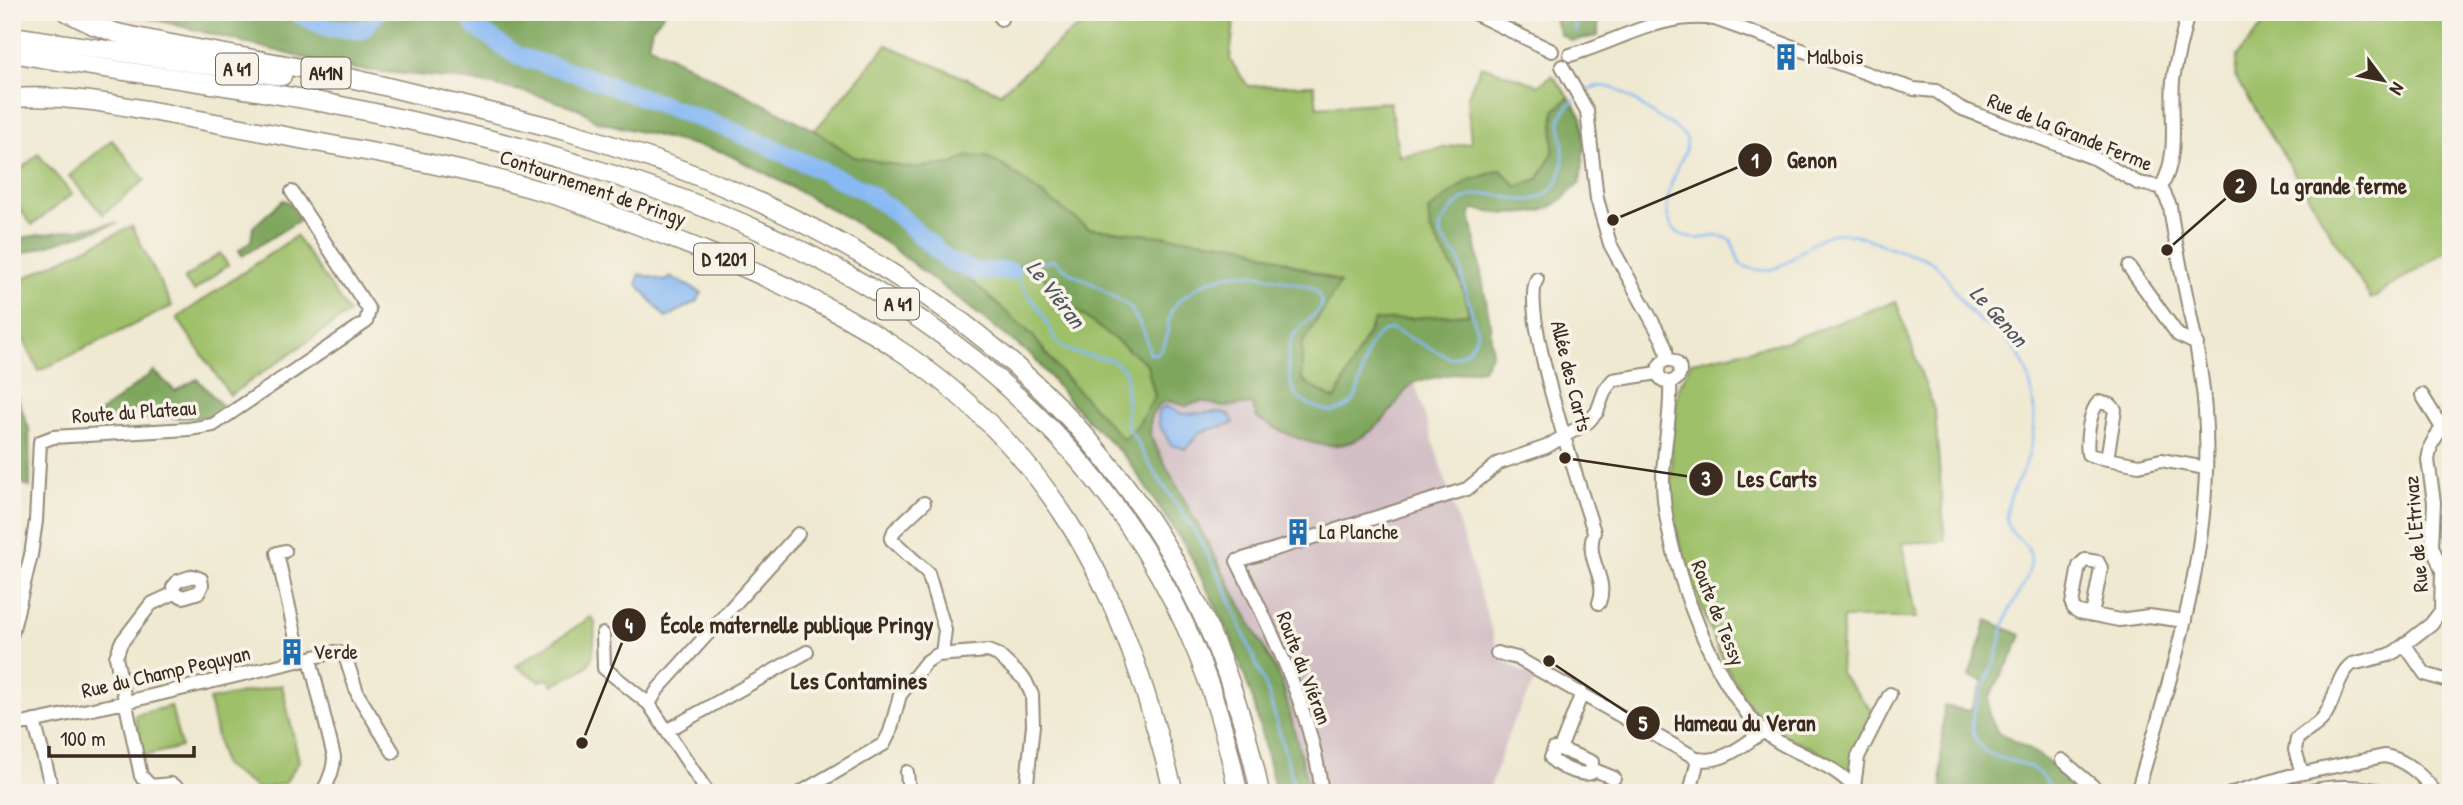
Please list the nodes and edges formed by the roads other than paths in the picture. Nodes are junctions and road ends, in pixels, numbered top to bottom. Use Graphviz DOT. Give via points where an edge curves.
graph roads {
  1 [pos="67,12"];
  2 [pos="1472,12"];
  3 [pos="2188,12"];
  4 [pos="12,36"];
  5 [pos="1552,51"];
  6 [pos="12,53"];
  7 [pos="1570,55"];
  8 [pos="12,63"];
  9 [pos="82,66"];
  10 [pos="1562,66"];
  11 [pos="12,98"];
  12 [pos="461,105"];
  13 [pos="12,106"];
  14 [pos="2161,187"];
  15 [pos="292,192"];
  16 [pos="2129,267"];
  17 [pos="1537,279"];
  18 [pos="2197,344"];
  19 [pos="1667,360"];
  20 [pos="1658,373"];
  21 [pos="1670,383"];
  22 [pos="2422,395"];
  23 [pos="2451,413"];
  24 [pos="2442,428"];
  25 [pos="1564,435"];
  26 [pos="2107,459"];
  27 [pos="2206,468"];
  28 [pos="924,503"];
  29 [pos="798,534"];
  30 [pos="285,551"];
  31 [pos="175,593"];
  32 [pos="1599,603"];
  33 [pos="2092,615"];
  34 [pos="2185,621"];
  35 [pos="12,633"];
  36 [pos="603,634"];
  37 [pos="2405,645"];
  38 [pos="807,652"];
  39 [pos="1497,653"];
  40 [pos="942,654"];
  41 [pos="305,660"];
  42 [pos="2451,682"];
  43 [pos="1582,693"];
  44 [pos="1890,694"];
  45 [pos="126,702"];
  46 [pos="649,704"];
  47 [pos="34,721"];
  48 [pos="12,726"];
  49 [pos="668,730"];
  50 [pos="1763,732"];
  51 [pos="393,752"];
  52 [pos="1698,759"];
  53 [pos="2062,760"];
  54 [pos="907,772"];
  55 [pos="2302,773"];
  56 [pos="1614,778"];
  57 [pos="50,781"];
  58 [pos="1856,790"];
  59 [pos="186,793"];
  60 [pos="322,793"];
  61 [pos="708,793"];
  62 [pos="800,793"];
  63 [pos="909,793"];
  64 [pos="1026,793"];
  65 [pos="1166,793"];
  66 [pos="1174,793"];
  67 [pos="1238,793"];
  68 [pos="1260,793"];
  69 [pos="1322,793"];
  70 [pos="1690,793"];
  71 [pos="2101,793"];
  72 [pos="2137,793"];
  73 [pos="2232,793"];
  74 [pos="2305,793"];
  75 [pos="2392,793"];
  76 [pos="2436,793"];
  1 -- 12 [label="highway, A41N" via="117,33"];
  2 -- 5 [label="street"];
  3 -- 14 [label="street, Rue de la Grande Ferme" via="2173,83 2171,165"];
  4 -- 12 [label="highway, A 41"];
  5 -- 7 [label="street" via="1561,47"];
  5 -- 10 [label="street" via="1551,60"];
  6 -- 9 [label="highway, A 41"];
  7 -- 10 [label="street"];
  7 -- 14 [label="street, Rue de la Grande Ferme" via="1658,22 1688,16 1715,19 1877,77 1936,91 1960,108 2096,159 2138,183"];
  8 -- 9 [label="highway"];
  9 -- 67 [label="highway, A 41" via="323,102 580,164 726,215 814,256 897,303 963,349 1025,402 1110,498 1154,565 1189,634 1218,712"];
  10 -- 19 [label="street" via="1584,105 1606,234 1665,345"];
  11 -- 66 [label="highway, Contournement de Pringy / D 1201" via="116,104 505,181 650,229 782,284 861,324 915,360 980,415 1018,455 1067,520 1131,647"];
  12 -- 68 [label="highway, A 41" via="610,145 736,191 857,252 928,296 996,347 1099,450 1165,542 1218,649 1244,723"];
  13 -- 65 [label="highway, Contournement de Pringy / D 1201" via="56,105 113,112 414,168 506,190 646,236 854,329 903,361 962,410 1006,453 1053,514 1093,580 1120,640"];
  14 -- 18 [label="street, Rue de la Grande Ferme" via="2170,206"];
  15 -- 35 [label="street, Route du Plateau" via="369,310 366,322 213,425 53,437 40,442 36,521"];
  16 -- 18 [label="street" via="2178,335"];
  17 -- 25 [label="street, Allée des Carts" via="1532,295"];
  18 -- 27 [label="street, Rue de la Grande Ferme"];
  19 -- 20 [label="street"];
  19 -- 21 [label="street" via="1678,364 1680,372"];
  20 -- 21 [label="street" via="1662,381"];
  20 -- 25 [label="street" via="1613,380 1593,417"];
  21 -- 50 [label="street, Route de Tessy" via="1663,477 1667,527 1681,577 1719,671"];
  22 -- 24 [label="street"];
  23 -- 24 [label="street, Rue de l'Etrivaz"];
  24 -- 37 [label="street, Rue de l'Etrivaz" via="2428,460 2434,502 2432,546 2442,571 2441,611"];
  25 -- 32 [label="street, Allée des Carts" via="1594,533 1590,546 1603,592"];
  25 -- 69 [label="street, Route du Viéran" via="1542,449 1499,463 1460,492 1237,561 1274,635 1308,723"];
  26 -- 27 [label="street" via="2139,465 2161,460"];
  27 -- 34 [label="street, Rue de la Grande Ferme" via="2204,519"];
  28 -- 40 [label="street" via="891,539 928,573 945,631"];
  29 -- 46 [label="street"];
  30 -- 41 [label="street" via="277,553"];
  31 -- 45 [label="street" via="151,604 118,648"];
  33 -- 34 [label="street"];
  34 -- 72 [label="street, Rue de la Grande Ferme"];
  36 -- 46 [label="street" via="604,668"];
  37 -- 42 [label="street" via="2425,674"];
  37 -- 55 [label="street, Rue de l'Etrivaz" via="2389,655 2347,667 2322,720 2297,739 2295,750"];
  38 -- 49 [label="street"];
  39 -- 43 [label="street" via="1517,658"];
  40 -- 62 [label="street" via="926,662 904,689 884,744"];
  40 -- 64 [label="street" via="988,651 1029,686 1033,725"];
  41 -- 45 [label="street, Rue du Champ Pequyan"];
  41 -- 51 [label="street, Rue du Champ Pequyan" via="340,653 358,695"];
  41 -- 60 [label="street" via="334,757"];
  43 -- 52 [label="street"];
  43 -- 56 [label="street" via="1560,749 1552,751 1552,761 1588,775 1592,769"];
  44 -- 58 [label="street" via="1858,757"];
  45 -- 47 [label="street, Rue du Champ Pequyan"];
  45 -- 59 [label="street" via="144,781 151,786 171,785"];
  46 -- 49 [label="street"];
  47 -- 48 [label="street, Rue du Champ Pequyan"];
  47 -- 57 [label="street"];
  49 -- 61 [label="street"];
  50 -- 52 [label="street" via="1721,758"];
  50 -- 58 [label="street, Route de Tessy" via="1825,766"];
  52 -- 70 [label="street"];
  53 -- 71 [label="street"];
  54 -- 63 [label="street"];
  55 -- 73 [label="street"];
  55 -- 76 [label="street" via="2384,756 2413,768"];
  74 -- 75 [label="street" via="2355,787"];
}
